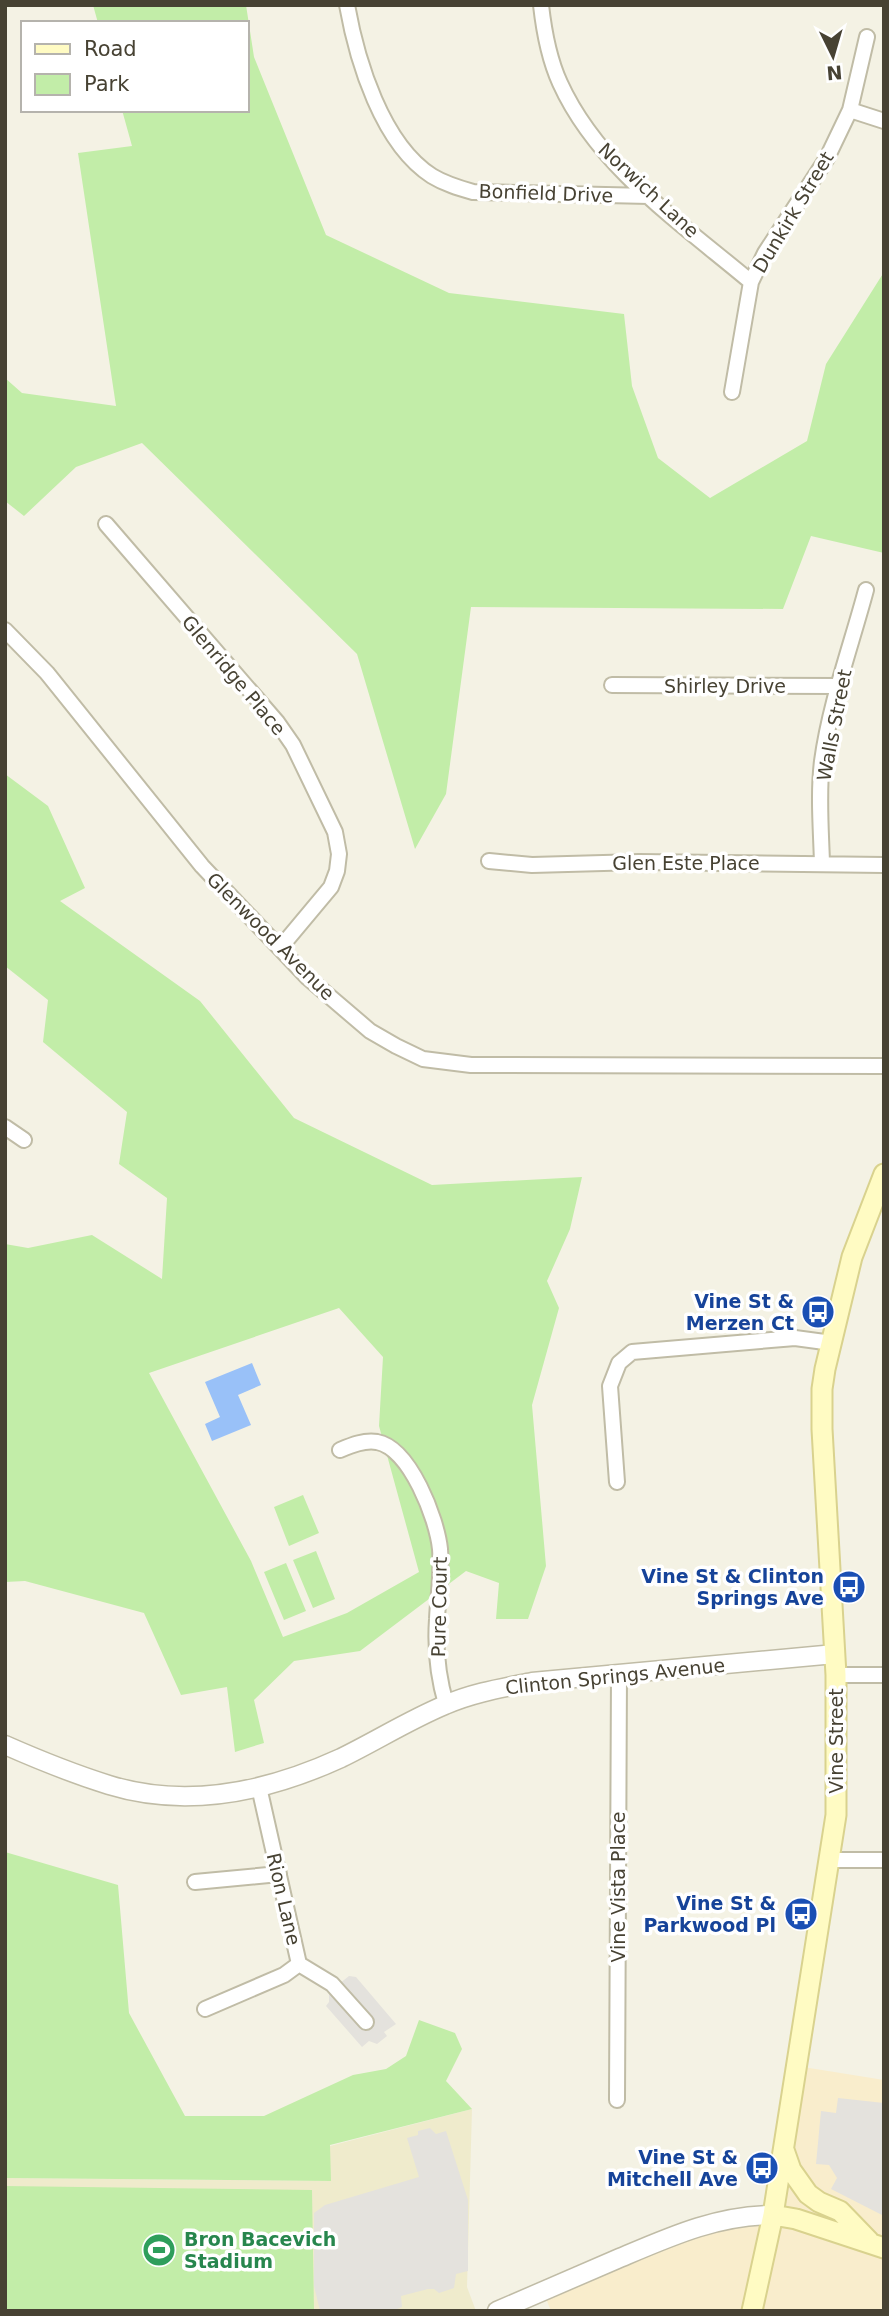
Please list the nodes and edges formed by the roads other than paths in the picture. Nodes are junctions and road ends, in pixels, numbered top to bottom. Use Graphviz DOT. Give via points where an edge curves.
graph roads {
  1 [pos="347,5"];
  2 [pos="541,5"];
  3 [pos="867,37"];
  4 [pos="850,110"];
  5 [pos="884,121"];
  6 [pos="649,196"];
  7 [pos="751,282"];
  8 [pos="732,392"];
  9 [pos="106,524"];
  10 [pos="866,590"];
  11 [pos="5,630"];
  12 [pos="611,685"];
  13 [pos="839,686"];
  14 [pos="489,861"];
  15 [pos="822,863"];
  16 [pos="884,865"];
  17 [pos="280,948"];
  18 [pos="884,1066"];
  19 [pos="5,1127"];
  20 [pos="24,1140"];
  21 [pos="884,1174"];
  22 [pos="832,1343"];
  23 [pos="340,1450"];
  24 [pos="617,1482"];
  25 [pos="835,1654"];
  26 [pos="619,1674"];
  27 [pos="836,1675"];
  28 [pos="884,1675"];
  29 [pos="446,1704"];
  30 [pos="5,1745"];
  31 [pos="259,1787"];
  32 [pos="830,1860"];
  33 [pos="884,1860"];
  34 [pos="279,1874"];
  35 [pos="195,1882"];
  36 [pos="299,1964"];
  37 [pos="205,2009"];
  38 [pos="366,2022"];
  39 [pos="617,2101"];
  40 [pos="784,2149"];
  41 [pos="773,2215"];
  42 [pos="876,2244"];
  43 [pos="497,2311"];
  44 [pos="752,2311"];
  1 -- 6 [label="street, Bonfield Drive" via="375,100 407,153 433,177 472,192"];
  2 -- 6 [label="street, Norwich Lane" via="552,62 571,105 606,153"];
  3 -- 4 [label="street, Dunkirk Street"];
  4 -- 5 [label="street"];
  4 -- 7 [label="street, Dunkirk Street" via="827,158"];
  6 -- 7 [label="street, Norwich Lane"];
  7 -- 8 [label="street, Dunkirk Street"];
  9 -- 17 [label="street, Glenridge Place" via="277,722 335,832 339,854 331,887"];
  10 -- 13 [label="street, Walls Street"];
  11 -- 17 [label="street, Glenwood Avenue" via="47,673 210,875"];
  12 -- 13 [label="street, Shirley Drive"];
  13 -- 15 [label="street, Walls Street" via="822,760"];
  14 -- 15 [label="street, Glen Este Place" via="532,865"];
  15 -- 16 [label="street, Glen Este Place"];
  17 -- 18 [label="street, Glenwood Avenue" via="370,1031 423,1059 471,1065"];
  19 -- 20 [label="street"];
  21 -- 22 [label="main road, Vine Street" via="852,1257"];
  22 -- 24 [label="street" via="795,1338 627,1354 610,1386"];
  22 -- 25 [label="main road, Vine Street" via="821,1409"];
  23 -- 29 [label="street, Pure Court" via="378,1442 393,1451 403,1460 430,1509 440,1549 437,1644"];
  25 -- 26 [label="street, Clinton Springs Avenue"];
  25 -- 27 [label="main road, Vine Street"];
  26 -- 29 [label="street, Clinton Springs Avenue" via="532,1682"];
  26 -- 39 [label="street, Vine Vista Place"];
  27 -- 28 [label="street"];
  27 -- 32 [label="main road, Vine Street" via="836,1815"];
  29 -- 31 [label="street, Clinton Springs Avenue" via="339,1758"];
  30 -- 31 [label="street, Clinton Springs Avenue" via="130,1790 190,1797"];
  31 -- 34 [label="street, Rion Lane"];
  32 -- 33 [label="street"];
  32 -- 40 [label="main road, Vine Street"];
  34 -- 35 [label="street"];
  34 -- 36 [label="street, Rion Lane"];
  36 -- 37 [label="street"];
  36 -- 38 [label="street, Rion Lane" via="332,1984"];
  40 -- 41 [label="main road, Vine Street"];
  40 -- 42 [label="main road" via="791,2170 808,2194 840,2211"];
  41 -- 42 [label="main road"];
  41 -- 43 [label="street" via="711,2222"];
  41 -- 44 [label="main road, Vine Street"];
}
